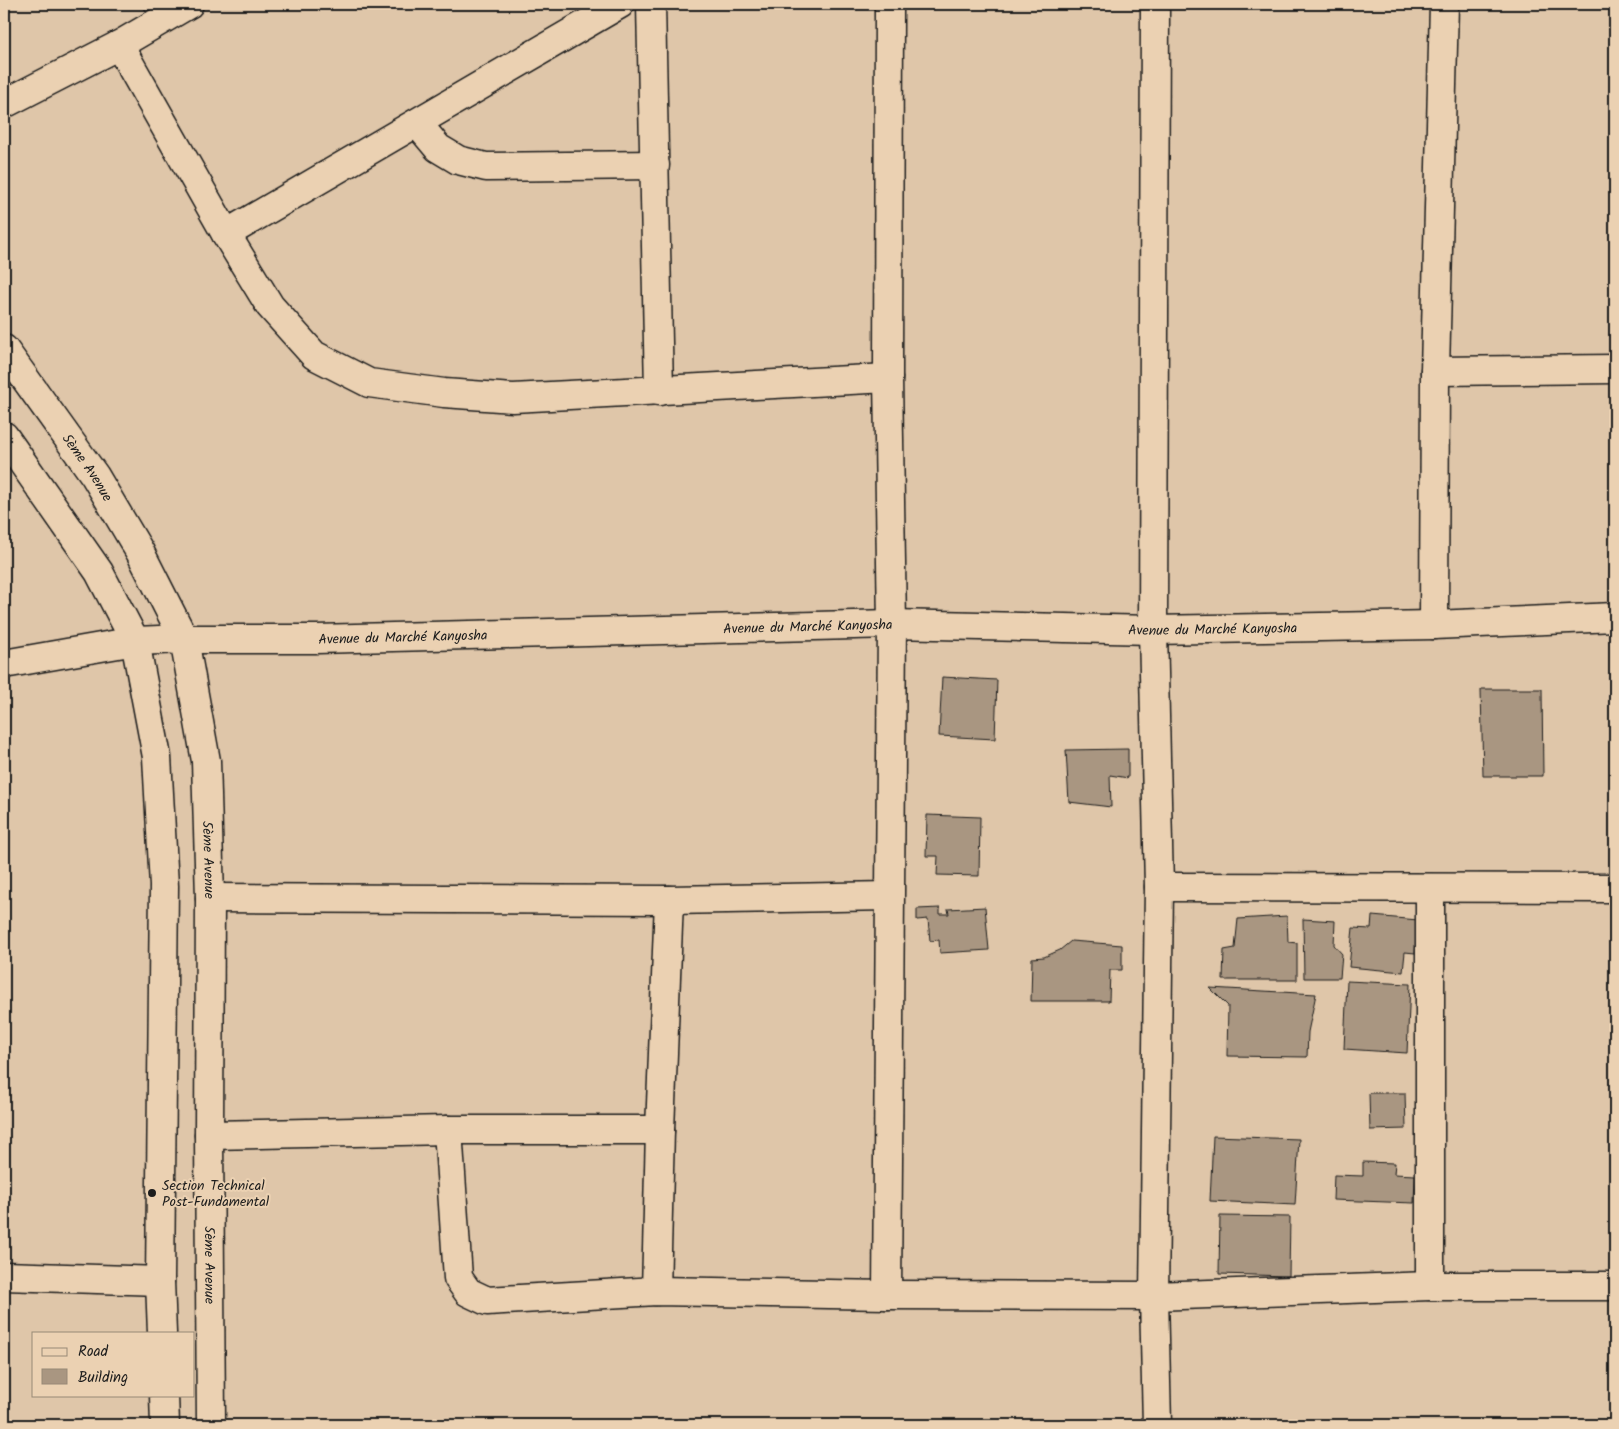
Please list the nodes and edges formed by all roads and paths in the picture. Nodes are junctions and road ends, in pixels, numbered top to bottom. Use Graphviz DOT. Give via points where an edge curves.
graph roads {
  1 [pos="189,4"];
  2 [pos="620,4"];
  3 [pos="651,4"];
  4 [pos="889,4"];
  5 [pos="1155,4"];
  6 [pos="1444,4"];
  7 [pos="120,45"];
  8 [pos="4,104"];
  9 [pos="417,123"];
  10 [pos="655,165"];
  11 [pos="226,234"];
  12 [pos="4,349"];
  13 [pos="1615,369"];
  14 [pos="1435,371"];
  15 [pos="888,378"];
  16 [pos="659,391"];
  17 [pos="4,436"];
  18 [pos="1615,617"];
  19 [pos="892,624"];
  20 [pos="1434,625"];
  21 [pos="1153,630"];
  22 [pos="184,639"];
  23 [pos="135,641"];
  24 [pos="4,664"];
  25 [pos="1160,887"];
  26 [pos="1430,888"];
  27 [pos="1615,888"];
  28 [pos="889,896"];
  29 [pos="210,898"];
  30 [pos="669,900"];
  31 [pos="448,1130"];
  32 [pos="660,1130"];
  33 [pos="209,1135"];
  34 [pos="4,1276"];
  35 [pos="160,1280"];
  36 [pos="1430,1286"];
  37 [pos="1615,1286"];
  38 [pos="656,1291"];
  39 [pos="887,1295"];
  40 [pos="1154,1296"];
  41 [pos="162,1332"];
  42 [pos="164,1396"];
  43 [pos="165,1425"];
  44 [pos="211,1425"];
  45 [pos="1156,1425"];
  1 -- 7 [label="street"];
  2 -- 9 [label="street"];
  3 -- 10 [label="street"];
  4 -- 15 [label="street"];
  5 -- 21 [label="street"];
  6 -- 14 [label="street"];
  7 -- 8 [label="street"];
  7 -- 11 [label="street"];
  9 -- 10 [label="street" via="438,148 458,160 486,167"];
  9 -- 11 [label="street"];
  10 -- 16 [label="street"];
  11 -- 16 [label="street" via="270,306 314,355 369,383 444,394 513,398"];
  12 -- 22 [label="street, 5ème Avenue" via="94,476 140,552"];
  13 -- 14 [label="street"];
  14 -- 20 [label="street"];
  15 -- 16 [label="street"];
  15 -- 19 [label="street"];
  17 -- 23 [label="street" via="99,572"];
  18 -- 20 [label="street, Avenue du Marché Kanyosha"];
  19 -- 21 [label="street, Avenue du Marché Kanyosha"];
  19 -- 22 [label="street, Avenue du Marché Kanyosha" via="317,639"];
  19 -- 28 [label="street"];
  20 -- 21 [label="street, Avenue du Marché Kanyosha"];
  21 -- 25 [label="street"];
  22 -- 23 [label="street, Avenue du Marché Kanyosha"];
  22 -- 29 [label="street, 5ème Avenue" via="206,761"];
  23 -- 24 [label="street, Avenue du Marché Kanyosha"];
  23 -- 35 [label="street" via="157,757 164,886"];
  25 -- 26 [label="street"];
  25 -- 40 [label="street"];
  26 -- 27 [label="street"];
  26 -- 36 [label="street"];
  28 -- 30 [label="street"];
  28 -- 39 [label="street"];
  29 -- 30 [label="street"];
  29 -- 33 [label="street, 5ème Avenue"];
  30 -- 32 [label="street"];
  31 -- 32 [label="street"];
  31 -- 33 [label="street"];
  31 -- 38 [label="street" via="458,1278 468,1292 487,1301"];
  32 -- 38 [label="street"];
  33 -- 44 [label="street, 5ème Avenue"];
  34 -- 35 [label="street"];
  35 -- 41 [label="street"];
  36 -- 37 [label="street"];
  36 -- 40 [label="street"];
  38 -- 39 [label="street"];
  39 -- 40 [label="street"];
  40 -- 45 [label="street"];
  42 -- 43 [label="street"];
}
